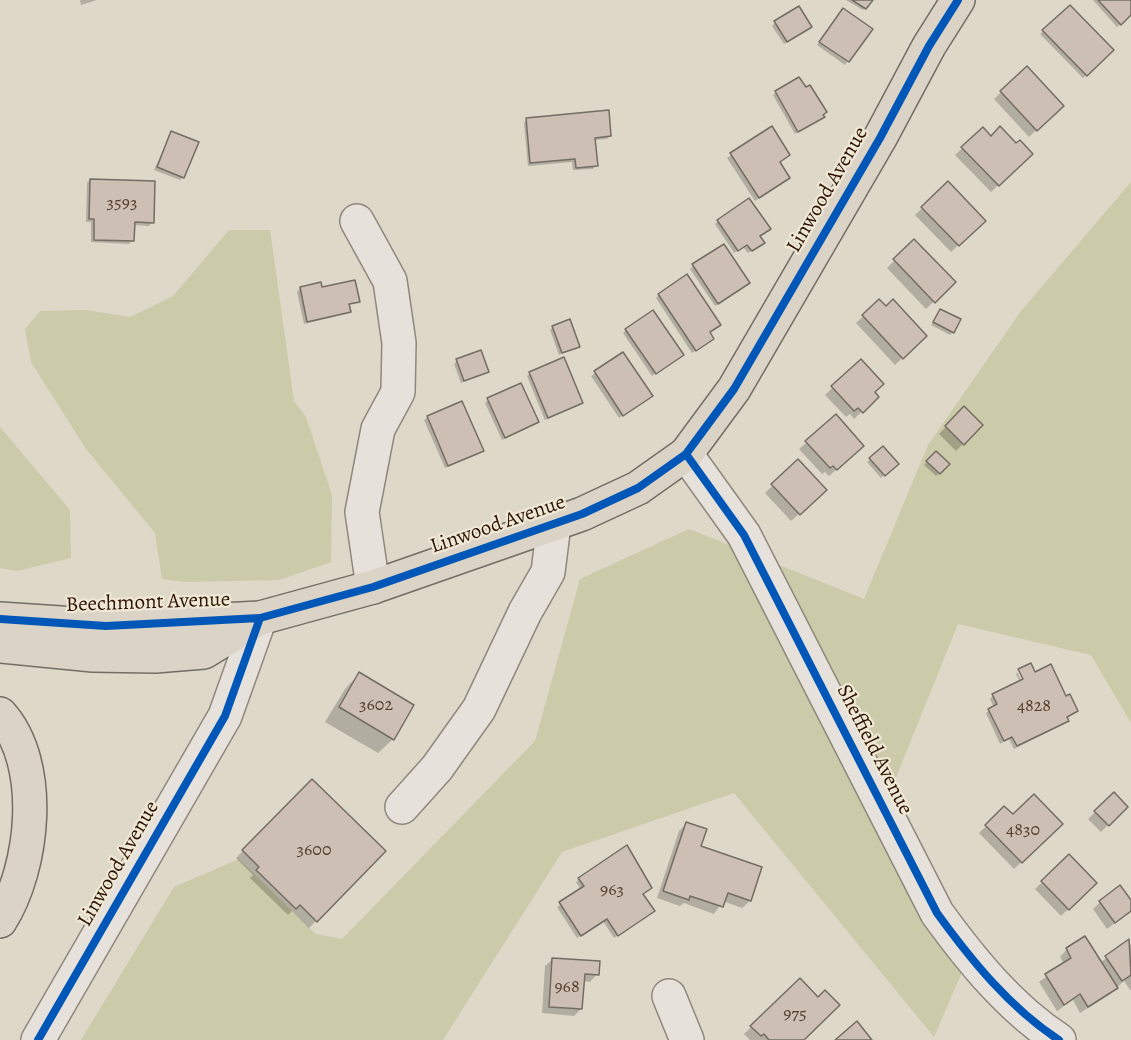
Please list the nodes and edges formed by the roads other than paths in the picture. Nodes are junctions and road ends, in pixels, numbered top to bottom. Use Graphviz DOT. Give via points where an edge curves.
graph roads {
  1 [pos="958,0"];
  2 [pos="357,220"];
  3 [pos="686,454"];
  4 [pos="554,524"];
  5 [pos="373,587"];
  6 [pos="260,618"];
  7 [pos="0,619"];
  8 [pos="0,646"];
  9 [pos="0,714"];
  10 [pos="402,807"];
  11 [pos="0,921"];
  12 [pos="669,996"];
  13 [pos="38,1040"];
  14 [pos="687,1040"];
  15 [pos="1059,1040"];
  1 -- 3 [label="main road, Linwood Avenue" via="734,389"];
  2 -- 5 [label="street" via="390,281 399,343 398,392 378,429 362,512"];
  3 -- 4 [label="main road, Linwood Avenue" via="639,489"];
  3 -- 15 [label="street, Sheffield Avenue" via="744,535 937,913 977,964 1034,1024"];
  4 -- 5 [label="main road, Linwood Avenue"];
  4 -- 10 [label="street" via="548,572 479,709 437,768"];
  5 -- 6 [label="main road, Linwood Avenue"];
  6 -- 7 [label="main road, Beechmont Avenue" via="106,626"];
  6 -- 8 [label="main road, Beechmont Avenue" via="204,652 93,655"];
  6 -- 13 [label="street, Linwood Avenue" via="225,716"];
  9 -- 11 [label="main road" via="8,722 22,758 29,796 29,834 22,873"];
  12 -- 14 [label="street"];
}
